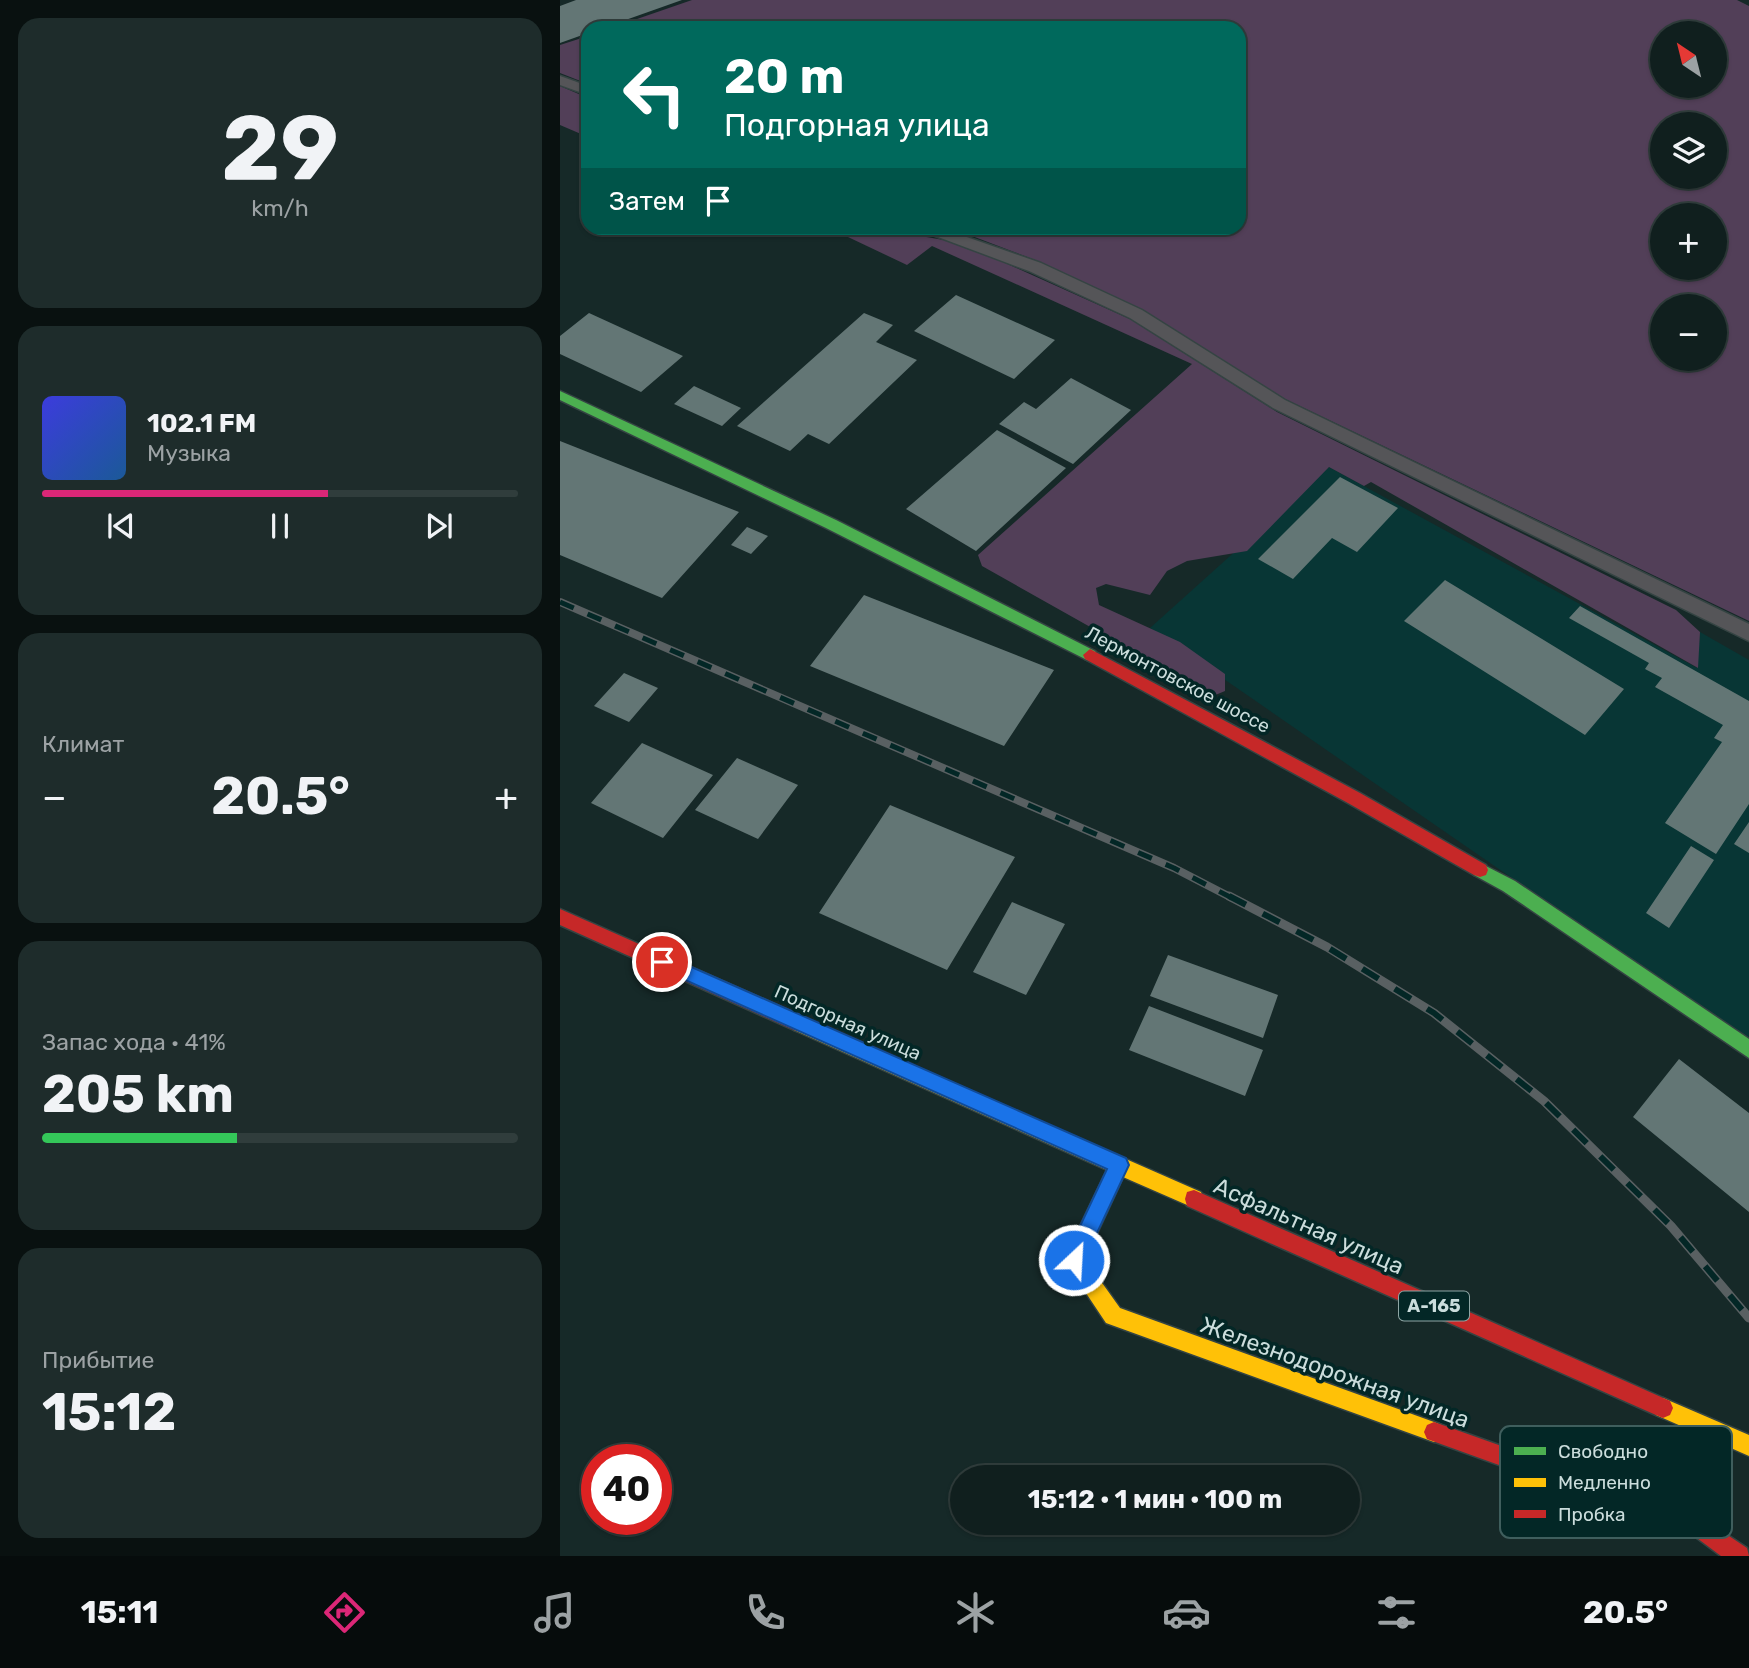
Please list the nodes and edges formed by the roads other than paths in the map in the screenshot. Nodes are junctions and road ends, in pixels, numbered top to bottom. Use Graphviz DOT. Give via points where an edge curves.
graph roads {
  1 [pos="560,80"];
  2 [pos="581,88"];
  3 [pos="946,235"];
  4 [pos="560,395"];
  5 [pos="1749,633"];
  6 [pos="560,917"];
  7 [pos="1749,1049"];
  8 [pos="1119,1165"];
  9 [pos="1704,1426"];
  10 [pos="1732,1438"];
  11 [pos="1749,1446"];
  12 [pos="1500,1455"];
  13 [pos="1714,1538"];
  14 [pos="1738,1556"];
  1 -- 2 [label="lane"];
  3 -- 5 [label="lane" via="1035,267 1136,314 1279,404"];
  4 -- 7 [label="street, Лермонтовское шоссе" via="856,537 1140,681 1331,785 1509,886"];
  6 -- 8 [label="street, Подгорная улица / А-165"];
  8 -- 9 [label="street, Асфальтная улица / А-165"];
  8 -- 12 [label="street, Железнодорожная улица" via="1074,1260 1113,1316"];
  10 -- 11 [label="street, Асфальтная улица / А-165"];
  13 -- 14 [label="street, Железнодорожная улица"];
}
